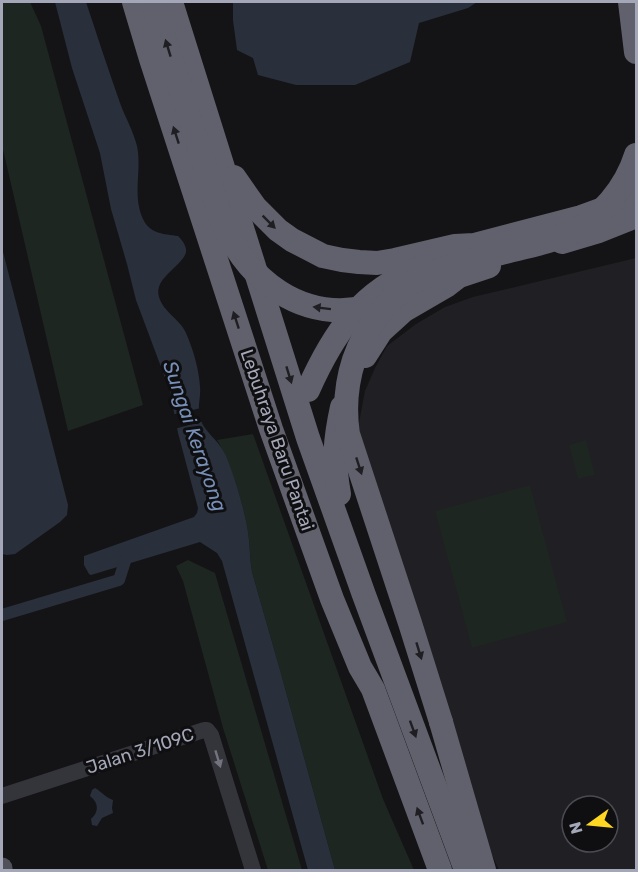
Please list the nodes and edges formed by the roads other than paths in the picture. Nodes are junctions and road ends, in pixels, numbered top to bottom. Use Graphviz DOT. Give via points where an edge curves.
graph roads {
  1 [pos="134,2"];
  2 [pos="153,2"];
  3 [pos="171,2"];
  4 [pos="630,2"];
  5 [pos="636,52"];
  6 [pos="636,155"];
  7 [pos="221,159"];
  8 [pos="635,202"];
  9 [pos="474,245"];
  10 [pos="459,276"];
  11 [pos="308,390"];
  12 [pos="303,460"];
  13 [pos="364,595"];
  14 [pos="374,689"];
  15 [pos="2,796"];
  16 [pos="253,870"];
  17 [pos="441,870"];
  18 [pos="466,870"];
  19 [pos="484,870"];
  14 -- 1 [label="highway, Lebuhraya Baru Pantai, one-way" via="360,667 336,609 271,429"];
  10 -- 2 [label="highway, one-way, bridge" via="368,307 341,310 315,307 268,285 246,263 222,221"];
  3 -- 7 [label="highway, Lebuhraya Baru Pantai"];
  4 -- 5 [label="highway"];
  6 -- 19 [label="highway, one-way, bridge" via="624,183 605,207 571,233 458,264 405,287 382,310 354,359 346,397 348,434 441,722"];
  7 -- 9 [label="highway, one-way" via="266,219 292,240 323,256 377,263"];
  7 -- 13 [label="highway, Lebuhraya Baru Pantai, one-way" via="308,438"];
  8 -- 9 [label="highway"];
  8 -- 10 [label="highway" via="598,231"];
  9 -- 11 [label="highway" via="403,276 371,298 353,314 328,348"];
  10 -- 13 [label="highway" via="403,311 381,331 344,399 335,449 336,474"];
  12 -- 14 [label="highway" via="317,512 371,664"];
  13 -- 18 [label="highway, Lebuhraya Baru Pantai, one-way"];
  17 -- 14 [label="highway, Lebuhraya Baru Pantai, one-way"];
  15 -- 16 [label="street, Jalan 3/109C, one-way" via="204,730 209,732"];
}
